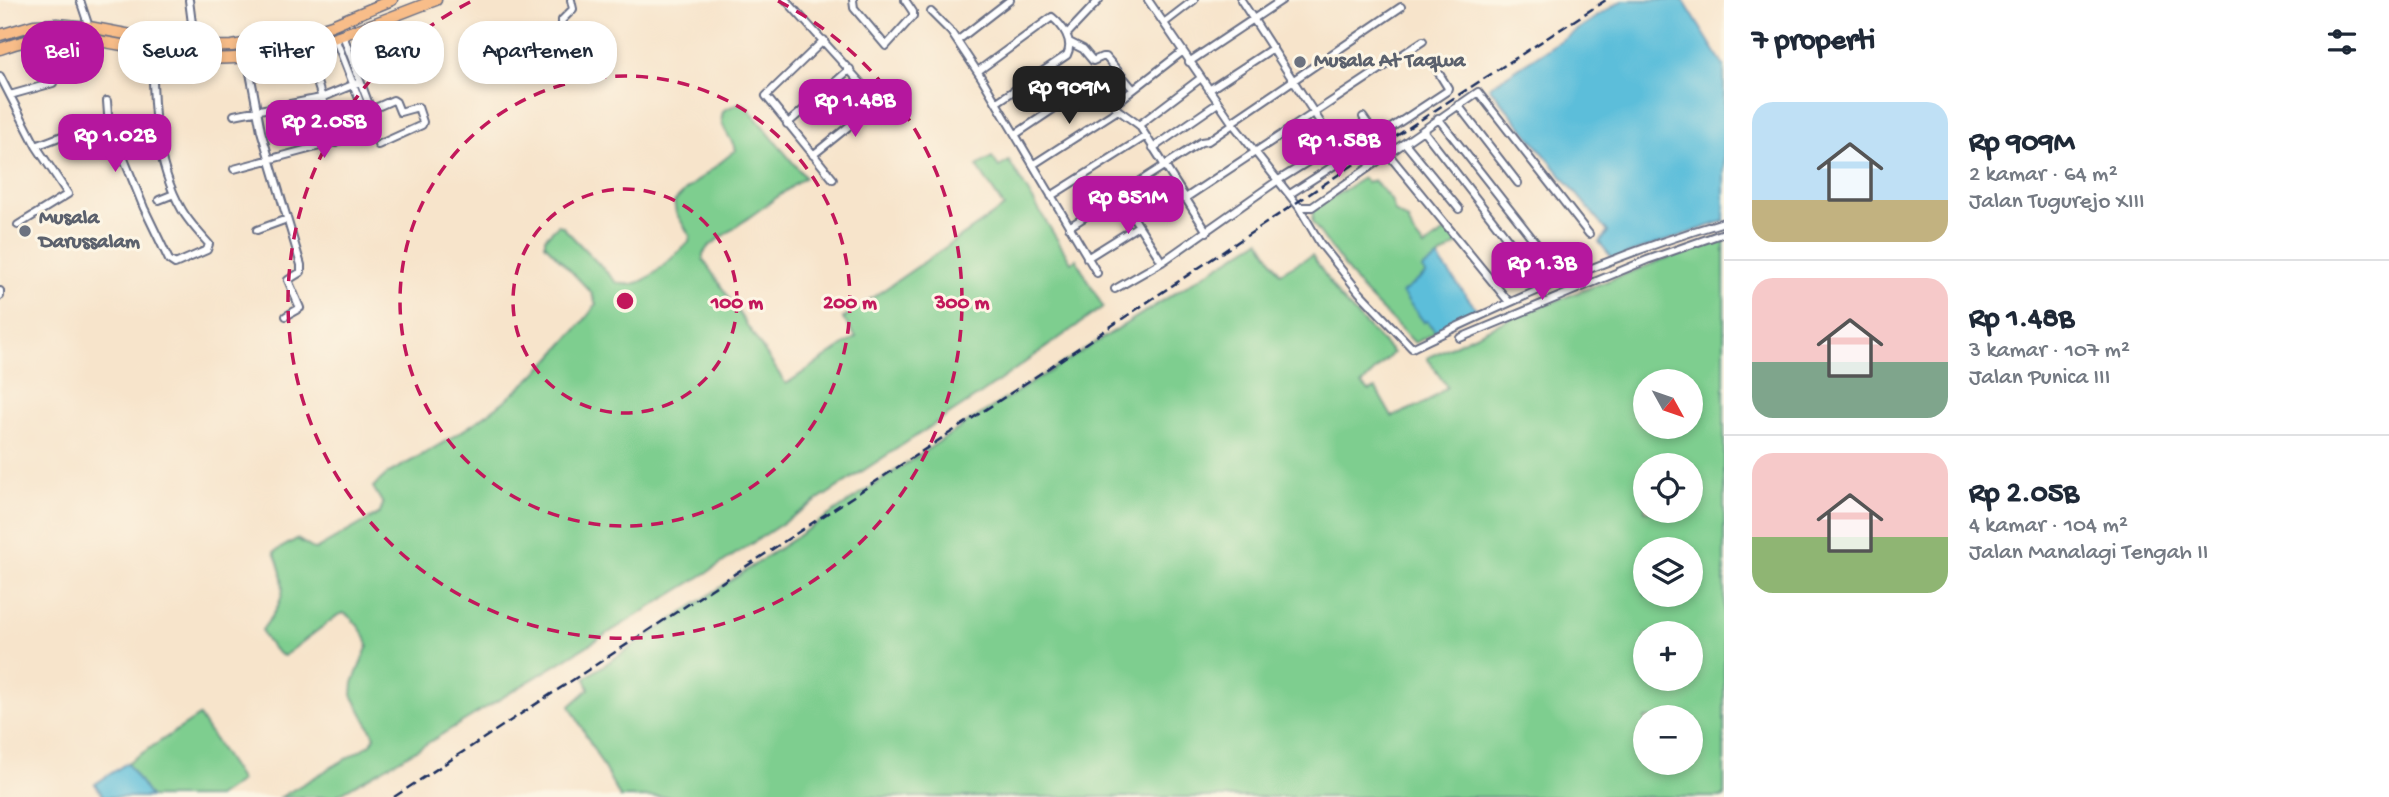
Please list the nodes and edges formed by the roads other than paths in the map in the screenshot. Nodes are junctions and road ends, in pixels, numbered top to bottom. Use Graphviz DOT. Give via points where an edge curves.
graph roads {
  1 [pos="80,0"];
  2 [pos="189,0"];
  3 [pos="393,0"];
  4 [pos="436,0"];
  5 [pos="570,0"];
  6 [pos="786,0"];
  7 [pos="853,0"];
  8 [pos="905,0"];
  9 [pos="1010,0"];
  10 [pos="1099,0"];
  11 [pos="1149,0"];
  12 [pos="1194,0"];
  13 [pos="1241,0"];
  14 [pos="1282,0"];
  15 [pos="1401,7"];
  16 [pos="931,12"];
  17 [pos="1254,20"];
  18 [pos="87,21"];
  19 [pos="192,21"];
  20 [pos="562,21"];
  21 [pos="1164,23"];
  22 [pos="21,28"];
  23 [pos="0,34"];
  24 [pos="1067,34"];
  25 [pos="339,36"];
  26 [pos="824,40"];
  27 [pos="957,41"];
  28 [pos="1423,41"];
  29 [pos="1069,42"];
  30 [pos="118,45"];
  31 [pos="222,46"];
  32 [pos="1273,48"];
  33 [pos="0,49"];
  34 [pos="1182,52"];
  35 [pos="351,62"];
  36 [pos="1189,62"];
  37 [pos="1435,67"];
  38 [pos="850,69"];
  39 [pos="978,71"];
  40 [pos="0,76"];
  41 [pos="1201,78"];
  42 [pos="1294,82"];
  43 [pos="49,84"];
  44 [pos="155,84"];
  45 [pos="252,84"];
  46 [pos="317,84"];
  47 [pos="356,84"];
  48 [pos="360,84"];
  49 [pos="352,86"];
  50 [pos="1133,89"];
  51 [pos="1209,90"];
  52 [pos="10,95"];
  53 [pos="321,98"];
  54 [pos="107,101"];
  55 [pos="879,102"];
  56 [pos="997,102"];
  57 [pos="1219,103"];
  58 [pos="1458,105"];
  59 [pos="1116,107"];
  60 [pos="256,109"];
  61 [pos="367,111"];
  62 [pos="1314,112"];
  63 [pos="888,113"];
  64 [pos="234,114"];
  65 [pos="1363,117"];
  66 [pos="1438,118"];
  67 [pos="1233,123"];
  68 [pos="787,124"];
  69 [pos="1139,125"];
  70 [pos="109,128"];
  71 [pos="1423,130"];
  72 [pos="157,132"];
  73 [pos="1016,134"];
  74 [pos="1146,136"];
  75 [pos="1377,137"];
  76 [pos="336,143"];
  77 [pos="1405,143"];
  78 [pos="378,145"];
  79 [pos="36,146"];
  80 [pos="119,146"];
  81 [pos="1334,146"];
  82 [pos="1153,148"];
  83 [pos="1254,151"];
  84 [pos="813,155"];
  85 [pos="1389,155"];
  86 [pos="269,159"];
  87 [pos="1341,161"];
  88 [pos="1034,164"];
  89 [pos="1164,165"];
  90 [pos="234,169"];
  91 [pos="833,179"];
  92 [pos="1277,181"];
  93 [pos="1518,183"];
  94 [pos="173,194"];
  95 [pos="1290,194"];
  96 [pos="1051,195"];
  97 [pos="1119,195"];
  98 [pos="159,200"];
  99 [pos="1184,200"];
  100 [pos="1300,208"];
  101 [pos="1459,209"];
  102 [pos="287,219"];
  103 [pos="1724,222"];
  104 [pos="18,225"];
  105 [pos="1138,226"];
  106 [pos="1069,227"];
  107 [pos="257,230"];
  108 [pos="1206,232"];
  109 [pos="1724,233"];
  110 [pos="1589,234"];
  111 [pos="1087,258"];
  112 [pos="1162,262"];
  113 [pos="1097,273"];
  114 [pos="1564,279"];
  115 [pos="1544,286"];
  116 [pos="1115,289"];
  117 [pos="1509,302"];
  118 [pos="286,316"];
  119 [pos="1460,338"];
  1 -- 18 [label="street"];
  2 -- 19 [label="street"];
  3 -- 31 [label="highway" via="306,33"];
  4 -- 25 [label="highway"];
  5 -- 20 [label="street" via="573,9"];
  6 -- 26 [label="street"];
  7 -- 8 [label="street" via="854,8 886,46 913,16"];
  9 -- 27 [label="street"];
  10 -- 24 [label="street"];
  11 -- 21 [label="street"];
  12 -- 21 [label="street"];
  13 -- 17 [label="street"];
  14 -- 17 [label="street"];
  15 -- 42 [label="street"];
  16 -- 27 [label="street"];
  17 -- 32 [label="street"];
  17 -- 36 [label="street"];
  21 -- 34 [label="street"];
  22 -- 23 [label="highway"];
  24 -- 29 [label="street"];
  24 -- 39 [label="street" via="1052,17"];
  25 -- 35 [label="street"];
  25 -- 49 [label="street"];
  26 -- 38 [label="street"];
  26 -- 68 [label="street" via="766,96"];
  27 -- 39 [label="street"];
  28 -- 62 [label="street"];
  29 -- 50 [label="street" via="1081,47 1093,61 1106,57"];
  29 -- 56 [label="street" via="1067,55"];
  30 -- 33 [label="highway" via="61,36 30,39"];
  32 -- 42 [label="street"];
  32 -- 51 [label="street"];
  34 -- 36 [label="street"];
  34 -- 50 [label="street"];
  36 -- 41 [label="street"];
  37 -- 75 [label="street" via="1447,91"];
  38 -- 55 [label="street"];
  38 -- 68 [label="street"];
  39 -- 56 [label="street"];
  40 -- 52 [label="street"];
  41 -- 51 [label="street"];
  41 -- 69 [label="street"];
  42 -- 62 [label="street"];
  42 -- 67 [label="street"];
  43 -- 52 [label="street"];
  44 -- 72 [label="street"];
  45 -- 60 [label="street"];
  46 -- 53 [label="street"];
  47 -- 49 [label="street"];
  48 -- 61 [label="street"];
  49 -- 53 [label="street"];
  49 -- 61 [label="street"];
  50 -- 59 [label="street"];
  51 -- 57 [label="street"];
  52 -- 79 [label="street"];
  53 -- 60 [label="street"];
  53 -- 76 [label="street"];
  54 -- 70 [label="street"];
  55 -- 63 [label="street"];
  55 -- 84 [label="street"];
  56 -- 73 [label="street"];
  57 -- 67 [label="street"];
  57 -- 82 [label="street"];
  58 -- 66 [label="street"];
  58 -- 93 [label="street"];
  58 -- 110 [label="street" via="1478,92"];
  59 -- 69 [label="street"];
  59 -- 73 [label="street" via="1094,82"];
  59 -- 88 [label="street"];
  60 -- 64 [label="street"];
  60 -- 86 [label="street"];
  61 -- 76 [label="street" via="372,132"];
  61 -- 78 [label="street" via="395,100 400,112 416,106 423,122"];
  62 -- 81 [label="street"];
  62 -- 83 [label="street"];
  65 -- 75 [label="street"];
  66 -- 71 [label="street"];
  66 -- 114 [label="street"];
  67 -- 83 [label="street"];
  67 -- 89 [label="street"];
  68 -- 84 [label="street"];
  69 -- 74 [label="street"];
  70 -- 79 [label="street" via="80,129"];
  70 -- 80 [label="street"];
  71 -- 77 [label="street"];
  71 -- 115 [label="street"];
  72 -- 80 [label="street"];
  72 -- 94 [label="street"];
  73 -- 88 [label="street"];
  74 -- 82 [label="street"];
  74 -- 96 [label="street"];
  75 -- 87 [label="street"];
  76 -- 86 [label="street"];
  77 -- 85 [label="street"];
  77 -- 101 [label="street"];
  79 -- 104 [label="street" via="66,197"];
  80 -- 94 [label="street" via="169,260 176,264 210,246"];
  81 -- 87 [label="street"];
  81 -- 92 [label="street"];
  82 -- 89 [label="street"];
  83 -- 92 [label="street"];
  83 -- 99 [label="street"];
  84 -- 91 [label="street"];
  85 -- 100 [label="street" via="1312,207"];
  85 -- 117 [label="street"];
  86 -- 90 [label="street"];
  86 -- 102 [label="street"];
  87 -- 95 [label="street"];
  88 -- 96 [label="street"];
  89 -- 97 [label="street"];
  89 -- 99 [label="street"];
  92 -- 95 [label="street"];
  92 -- 108 [label="street"];
  94 -- 98 [label="street"];
  95 -- 100 [label="street"];
  96 -- 106 [label="street"];
  97 -- 105 [label="street"];
  97 -- 106 [label="street"];
  99 -- 108 [label="street"];
  100 -- 117 [label="street" via="1320,243 1359,292 1412,348"];
  102 -- 107 [label="street"];
  102 -- 118 [label="street" via="302,271 288,280 300,308"];
  103 -- 114 [label="street"];
  105 -- 111 [label="street"];
  105 -- 112 [label="street"];
  106 -- 111 [label="street"];
  108 -- 112 [label="street"];
  109 -- 119 [label="street"];
  111 -- 113 [label="street"];
  112 -- 116 [label="street"];
  114 -- 115 [label="street"];
  115 -- 117 [label="street"];
}
